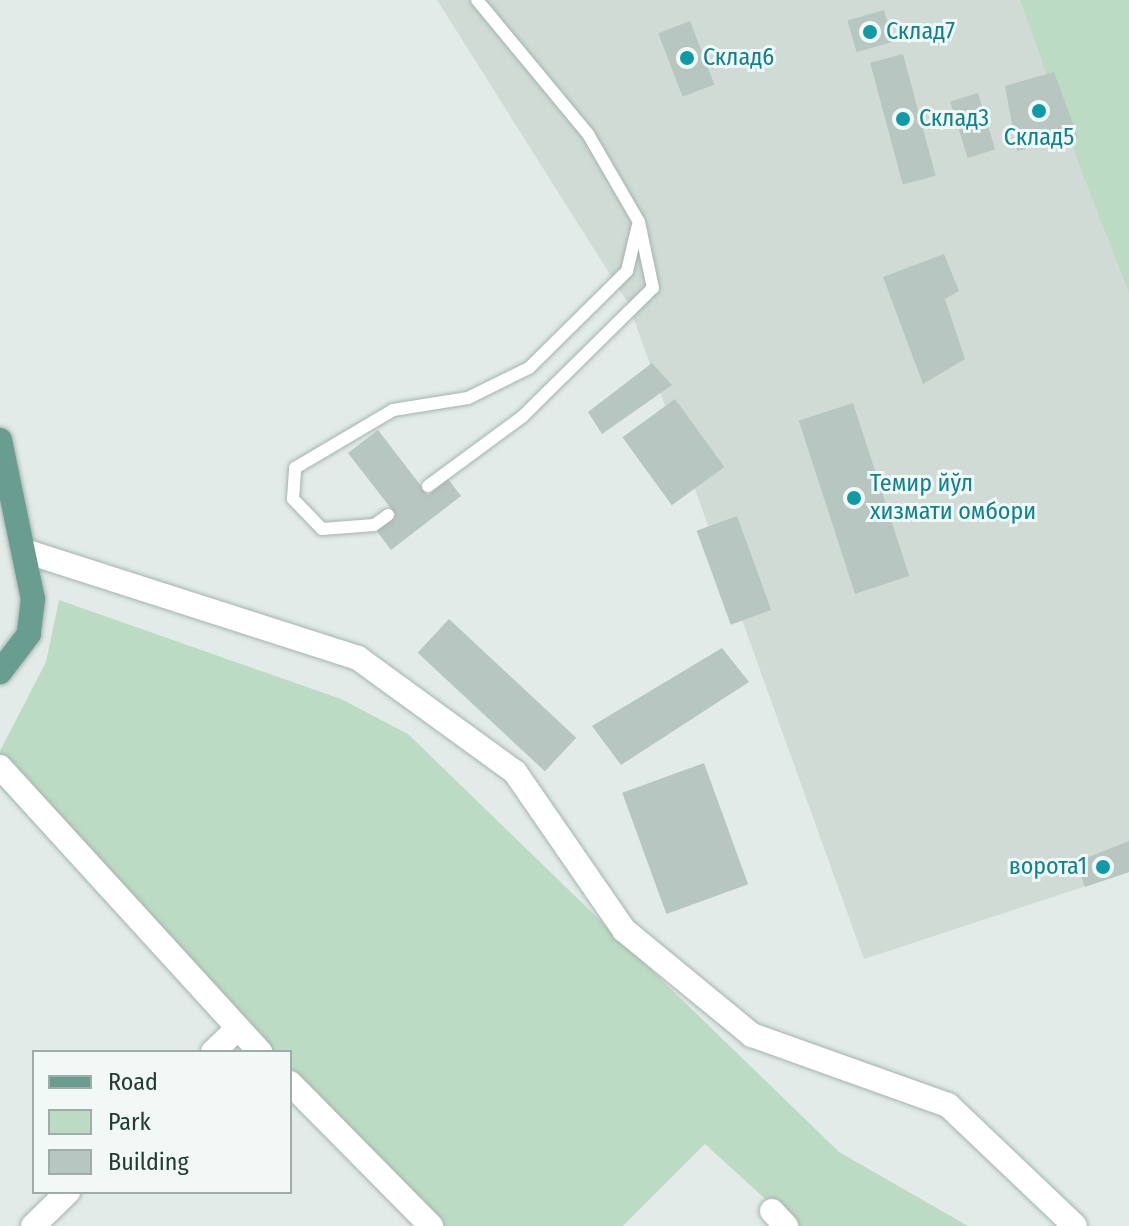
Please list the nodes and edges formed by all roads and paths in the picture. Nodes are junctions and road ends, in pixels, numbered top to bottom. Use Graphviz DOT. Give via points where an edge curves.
graph roads {
  1 [pos="477,0"];
  2 [pos="639,222"];
  3 [pos="0,440"];
  4 [pos="428,486"];
  5 [pos="388,515"];
  6 [pos="28,552"];
  7 [pos="0,672"];
  8 [pos="0,767"];
  9 [pos="237,1029"];
  10 [pos="215,1050"];
  11 [pos="258,1050"];
  12 [pos="292,1085"];
  13 [pos="66,1194"];
  14 [pos="33,1226"];
  15 [pos="431,1226"];
  16 [pos="1075,1226"];
  1 -- 2 [label="lane" via="588,134"];
  2 -- 4 [label="lane" via="653,288 522,417"];
  2 -- 5 [label="lane" via="627,271 529,368 468,398 393,410 295,468 293,499 322,529 374,525"];
  3 -- 6 [label="main road"];
  6 -- 7 [label="main road" via="29,634"];
  6 -- 16 [label="street" via="358,658 515,772 624,930 752,1035 948,1105"];
  8 -- 9 [label="street"];
  9 -- 10 [label="street"];
  9 -- 11 [label="street"];
  12 -- 15 [label="street"];
  13 -- 14 [label="street"];
}
